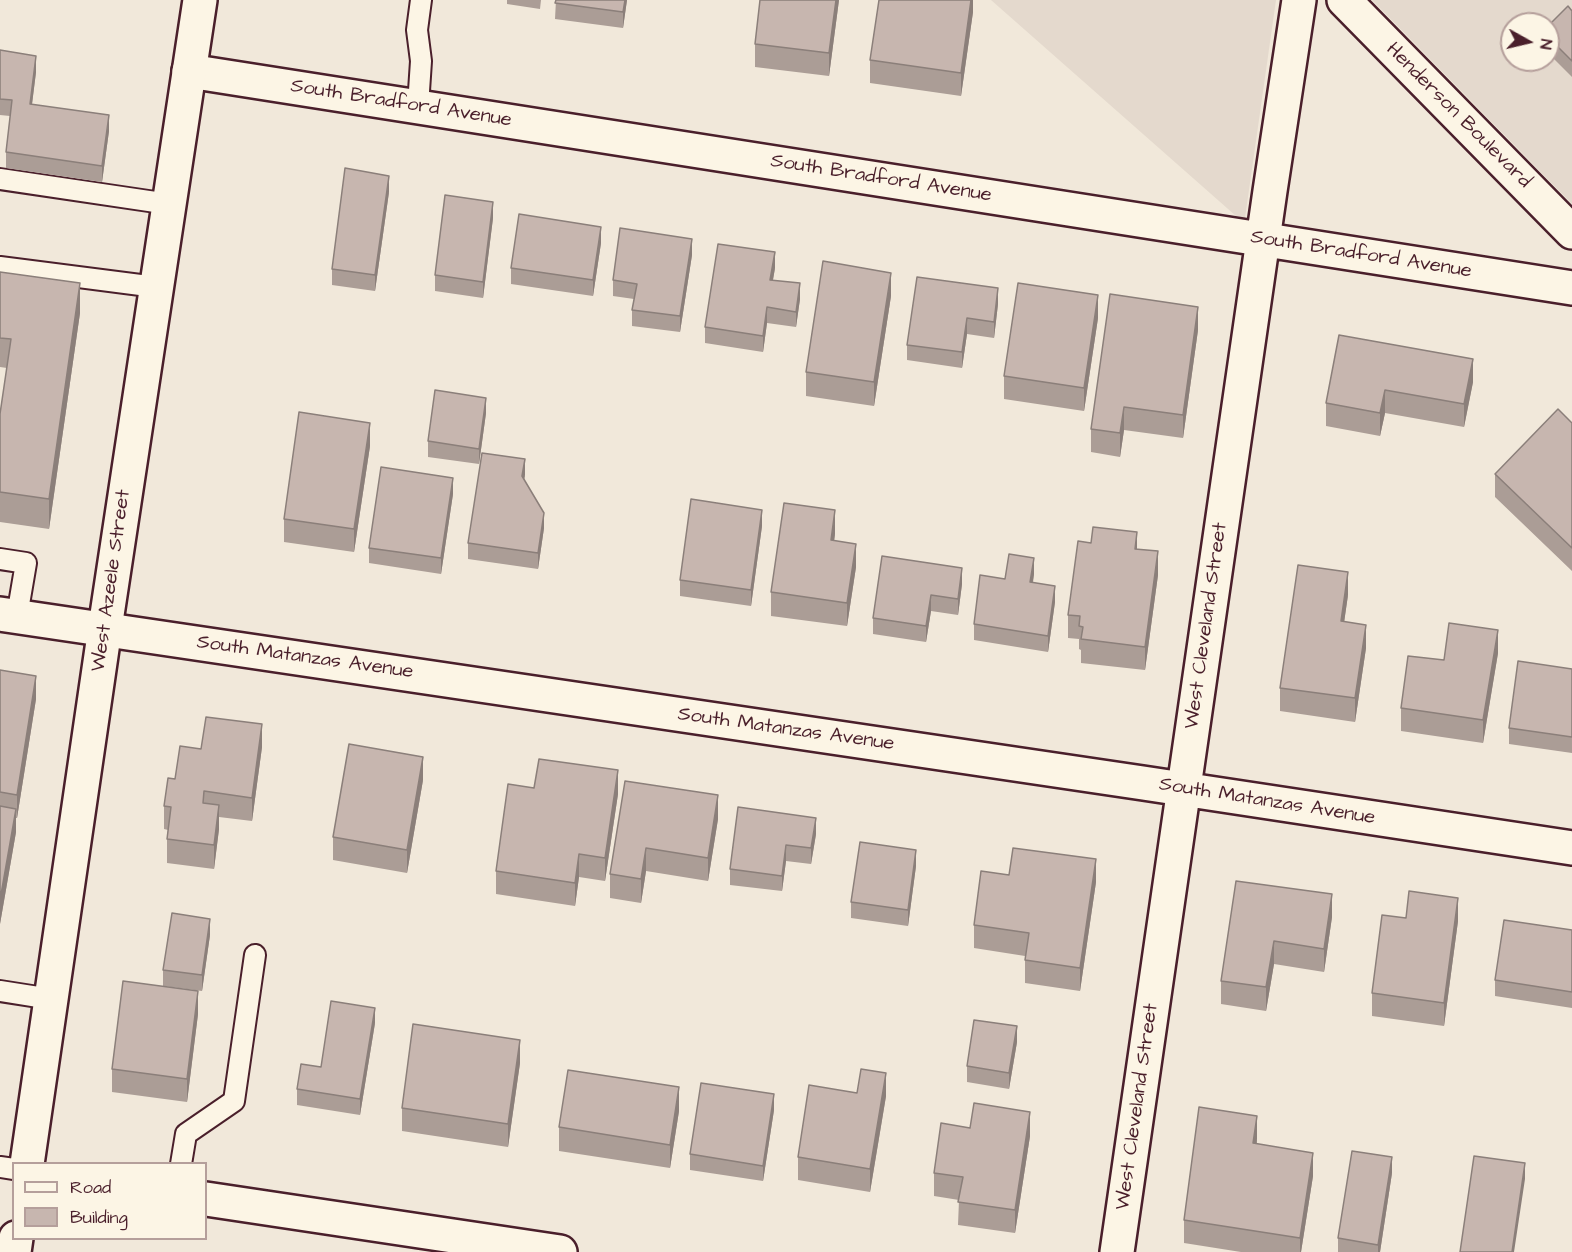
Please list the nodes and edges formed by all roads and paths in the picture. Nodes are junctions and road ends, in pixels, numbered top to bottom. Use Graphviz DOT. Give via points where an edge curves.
graph roads {
  1 [pos="200,0"];
  2 [pos="421,0"];
  3 [pos="1299,0"];
  4 [pos="1344,0"];
  5 [pos="189,71"];
  6 [pos="418,106"];
  7 [pos="0,179"];
  8 [pos="169,204"];
  9 [pos="1572,232"];
  10 [pos="1263,240"];
  11 [pos="0,267"];
  12 [pos="156,287"];
  13 [pos="1572,288"];
  14 [pos="0,559"];
  15 [pos="9,615"];
  16 [pos="105,628"];
  17 [pos="1183,789"];
  18 [pos="1572,848"];
  19 [pos="255,955"];
  20 [pos="0,991"];
  21 [pos="51,999"];
  22 [pos="27,1162"];
  23 [pos="181,1162"];
  24 [pos="207,1199"];
  25 [pos="560,1252"];
  26 [pos="1117,1252"];
  1 -- 5 [label="street, West Azeele Street"];
  2 -- 6 [label="lane" via="417,30 421,61"];
  3 -- 10 [label="street, West Cleveland Street"];
  4 -- 9 [label="street, Henderson Boulevard"];
  5 -- 6 [label="street, South Bradford Avenue"];
  5 -- 8 [label="street, West Azeele Street"];
  6 -- 10 [label="street, South Bradford Avenue"];
  7 -- 8 [label="lane"];
  8 -- 12 [label="street, West Azeele Street"];
  10 -- 13 [label="street, South Bradford Avenue"];
  10 -- 17 [label="street, West Cleveland Street"];
  11 -- 12 [label="lane"];
  12 -- 16 [label="street, West Azeele Street"];
  14 -- 15 [label="lane" via="26,563"];
  15 -- 16 [label="street, South Matanzas Avenue"];
  16 -- 17 [label="street, South Matanzas Avenue"];
  16 -- 21 [label="street, West Azeele Street"];
  17 -- 18 [label="street, South Matanzas Avenue"];
  17 -- 26 [label="street, West Cleveland Street"];
  19 -- 23 [label="lane" via="234,1101 186,1134"];
  20 -- 21 [label="lane"];
  21 -- 22 [label="street, West Azeele Street"];
  24 -- 25 [label="street"];
}
